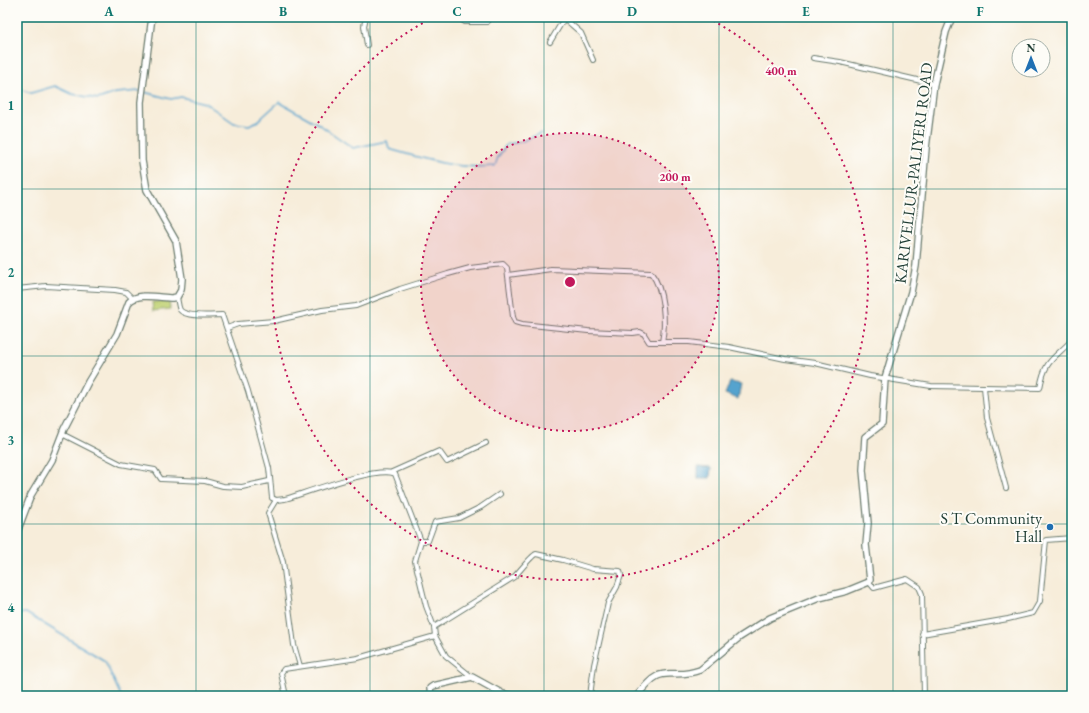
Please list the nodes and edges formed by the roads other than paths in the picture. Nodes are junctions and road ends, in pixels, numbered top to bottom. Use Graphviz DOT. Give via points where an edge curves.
graph roads {
  1 [pos="152,17"];
  2 [pos="366,17"];
  3 [pos="458,17"];
  4 [pos="952,17"];
  5 [pos="565,18"];
  6 [pos="487,22"];
  7 [pos="550,42"];
  8 [pos="367,45"];
  9 [pos="813,58"];
  10 [pos="593,60"];
  11 [pos="934,84"];
  12 [pos="508,274"];
  13 [pos="17,289"];
  14 [pos="177,297"];
  15 [pos="132,298"];
  16 [pos="227,328"];
  17 [pos="1072,340"];
  18 [pos="662,342"];
  19 [pos="885,378"];
  20 [pos="984,387"];
  21 [pos="62,434"];
  22 [pos="486,443"];
  23 [pos="392,472"];
  24 [pos="269,481"];
  25 [pos="1006,488"];
  26 [pos="500,494"];
  27 [pos="276,500"];
  28 [pos="17,532"];
  29 [pos="1072,538"];
  30 [pos="421,542"];
  31 [pos="869,582"];
  32 [pos="434,627"];
  33 [pos="922,634"];
  34 [pos="435,636"];
  35 [pos="300,666"];
  36 [pos="472,677"];
  37 [pos="286,696"];
  38 [pos="431,696"];
  39 [pos="511,696"];
  40 [pos="590,696"];
  41 [pos="637,696"];
  42 [pos="924,696"];
  1 -- 14 [label="main road" via="142,96 143,177 151,198 176,241 182,279"];
  2 -- 8 [label="street" via="364,26"];
  3 -- 6 [label="street" via="465,22"];
  4 -- 11 [label="main road, KARIVELLUR-PALIYERI ROAD"];
  5 -- 7 [label="street"];
  5 -- 10 [label="street" via="581,33"];
  9 -- 11 [label="street"];
  11 -- 19 [label="main road, KARIVELLUR-PALIYERI ROAD" via="916,266 911,292"];
  12 -- 16 [label="street" via="503,264 470,268 400,289 356,306 322,310 274,321 238,324"];
  12 -- 18 [label="street" via="515,322 588,331 640,332 649,342"];
  12 -- 18 [label="street" via="551,269 651,273 657,284 665,314"];
  13 -- 15 [label="street" via="46,286 115,290 126,292"];
  14 -- 15 [label="main road"];
  14 -- 16 [label="street" via="183,312 190,315 222,315"];
  15 -- 21 [label="main road" via="117,334 88,382"];
  16 -- 24 [label="street" via="248,391"];
  17 -- 20 [label="street" via="1054,355 1042,376 1040,388"];
  18 -- 19 [label="street" via="729,347"];
  19 -- 20 [label="street" via="931,386"];
  19 -- 31 [label="main road, KARIVELLUR-PALIYERI ROAD" via="882,424 864,437 863,470 868,523 866,545"];
  20 -- 25 [label="street" via="987,418"];
  21 -- 24 [label="street" via="122,464 155,470 161,479 204,481 223,486 242,486"];
  21 -- 28 [label="main road" via="52,460 31,495"];
  22 -- 23 [label="street" via="447,462 439,451"];
  23 -- 27 [label="street" via="367,474"];
  23 -- 30 [label="street" via="399,481"];
  24 -- 27 [label="street" via="272,498"];
  26 -- 30 [label="street" via="459,518 435,522 428,541"];
  27 -- 35 [label="street" via="268,512 283,562 294,645"];
  29 -- 33 [label="street" via="1046,540 1040,602 1033,613"];
  30 -- 32 [label="street" via="415,562"];
  31 -- 33 [label="street" via="874,588 907,579 914,583 922,594"];
  31 -- 41 [label="main road" via="848,591 819,598 770,618 700,670 658,675 648,681"];
  32 -- 34 [label="street"];
  32 -- 40 [label="street" via="514,577 536,554 592,569 620,571 617,587 608,603 594,664"];
  33 -- 42 [label="street"];
  34 -- 35 [label="street" via="358,658"];
  34 -- 36 [label="street" via="446,656"];
  35 -- 37 [label="street" via="284,669 281,673"];
  36 -- 38 [label="main road" via="433,686 430,688"];
  36 -- 39 [label="main road"];
}
